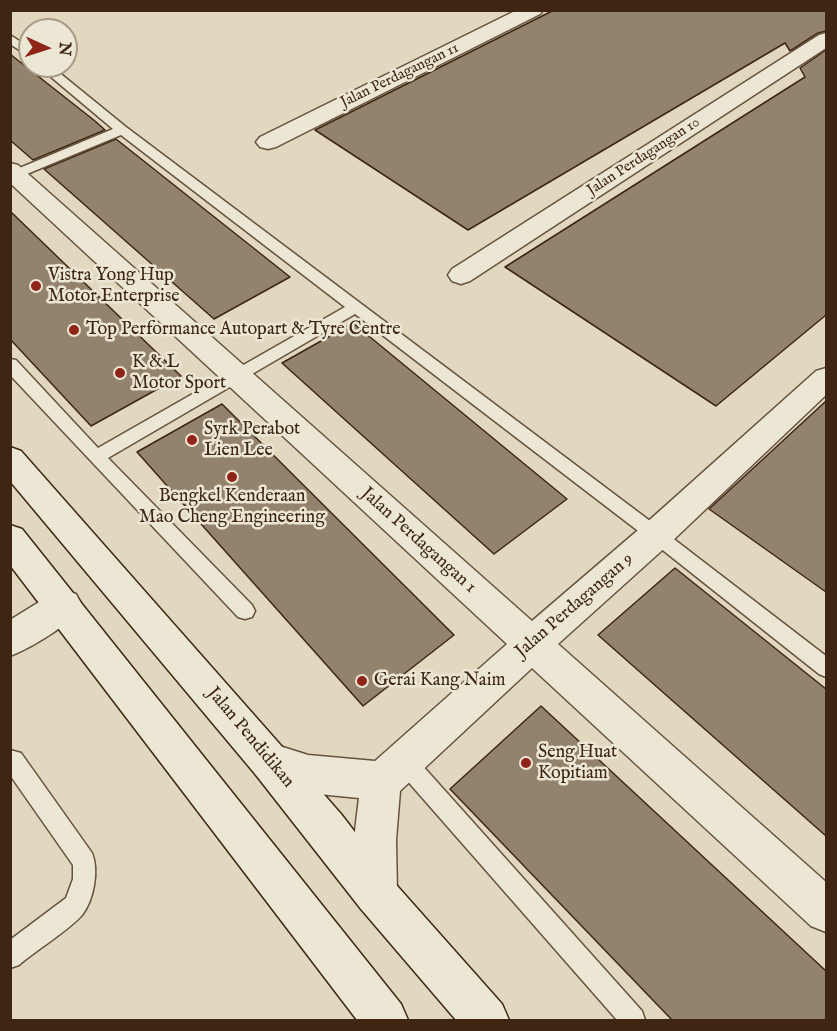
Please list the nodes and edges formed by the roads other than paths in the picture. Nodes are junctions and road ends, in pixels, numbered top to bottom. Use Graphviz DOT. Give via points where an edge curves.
graph roads {
  1 [pos="533,10"];
  2 [pos="826,39"];
  3 [pos="59,78"];
  4 [pos="122,130"];
  5 [pos="268,142"];
  6 [pos="12,174"];
  7 [pos="461,275"];
  8 [pos="356,308"];
  9 [pos="10,364"];
  10 [pos="237,376"];
  11 [pos="826,378"];
  12 [pos="96,457"];
  13 [pos="10,459"];
  14 [pos="656,535"];
  15 [pos="10,539"];
  16 [pos="64,605"];
  17 [pos="245,611"];
  18 [pos="10,640"];
  19 [pos="532,644"];
  20 [pos="826,668"];
  21 [pos="10,760"];
  22 [pos="270,762"];
  23 [pos="393,771"];
  24 [pos="376,894"];
  25 [pos="826,911"];
  26 [pos="10,956"];
  27 [pos="385,1020"];
  28 [pos="486,1020"];
  29 [pos="633,1020"];
  1 -- 5 [label="street, Jalan Perdagangan 11"];
  2 -- 7 [label="street, Jalan Perdagangan 10"];
  3 -- 4 [label="lane"];
  4 -- 6 [label="lane"];
  4 -- 8 [label="lane"];
  6 -- 10 [label="street, Jalan Perdagangan 1"];
  8 -- 10 [label="lane"];
  8 -- 14 [label="lane"];
  9 -- 12 [label="lane"];
  10 -- 12 [label="lane"];
  10 -- 19 [label="street, Jalan Perdagangan 1"];
  11 -- 14 [label="street, Jalan Perdagangan 9"];
  12 -- 17 [label="lane"];
  13 -- 22 [label="street, Jalan Pendidikan"];
  14 -- 19 [label="street, Jalan Perdagangan 9"];
  14 -- 20 [label="lane"];
  15 -- 16 [label="street"];
  16 -- 18 [label="street"];
  16 -- 27 [label="street"];
  19 -- 23 [label="street, Jalan Perdagangan 9"];
  19 -- 25 [label="street, Jalan Perdagangan 1"];
  21 -- 26 [label="lane" via="84,861 86,879 74,906"];
  22 -- 23 [label="street" via="308,774"];
  22 -- 24 [label="street, Jalan Pendidikan"];
  23 -- 24 [label="street" via="375,840"];
  23 -- 29 [label="lane"];
  24 -- 28 [label="street, Jalan Pendidikan"];
}
